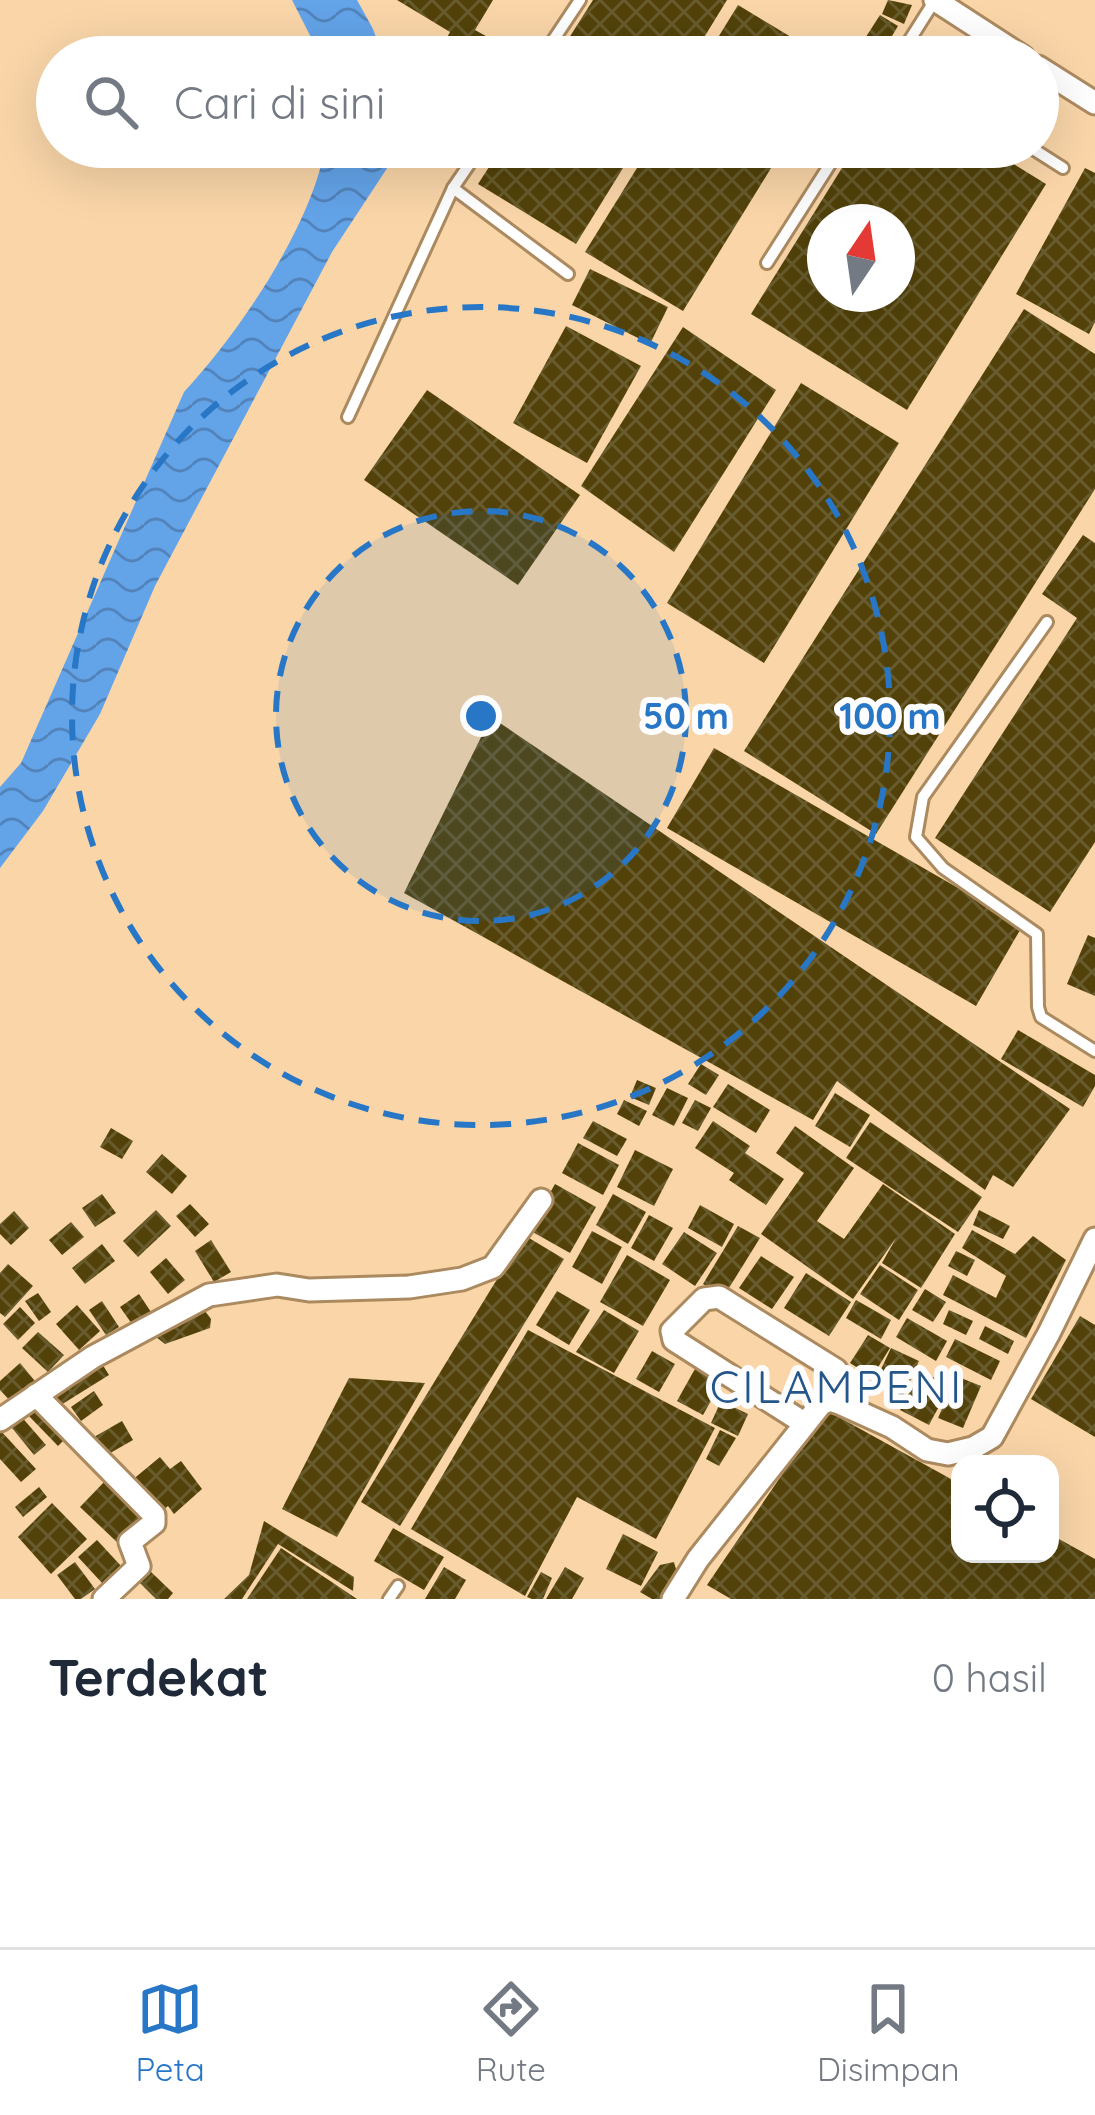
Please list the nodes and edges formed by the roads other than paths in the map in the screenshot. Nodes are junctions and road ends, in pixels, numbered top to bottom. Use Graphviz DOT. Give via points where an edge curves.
graph roads {
  1 [pos="580,0"];
  2 [pos="935,0"];
  3 [pos="556,36"];
  4 [pos="912,36"];
  5 [pos="991,36"];
  6 [pos="1059,80"];
  7 [pos="1095,103"];
  8 [pos="1059,165"];
  9 [pos="467,168"];
  10 [pos="827,168"];
  11 [pos="1063,168"];
  12 [pos="453,188"];
  13 [pos="766,263"];
  14 [pos="568,274"];
  15 [pos="348,416"];
  16 [pos="1046,622"];
  17 [pos="1095,1051"];
  18 [pos="542,1200"];
  19 [pos="1095,1239"];
  20 [pos="36,1395"];
  21 [pos="859,1411"];
  22 [pos="0,1420"];
  23 [pos="804,1423"];
  24 [pos="398,1586"];
  25 [pos="104,1599"];
  26 [pos="388,1599"];
  27 [pos="673,1599"];
  1 -- 3 [label="lane"];
  2 -- 4 [label="lane"];
  2 -- 5 [label="street"];
  6 -- 7 [label="street"];
  8 -- 11 [label="lane"];
  9 -- 12 [label="lane"];
  10 -- 13 [label="lane"];
  12 -- 14 [label="lane"];
  12 -- 15 [label="lane"];
  16 -- 17 [label="lane" via="923,797 916,837 944,868 1037,934 1041,1018"];
  18 -- 20 [label="street" via="493,1267 410,1287 277,1285 209,1294"];
  19 -- 21 [label="street" via="992,1437 948,1454 927,1450"];
  20 -- 22 [label="street"];
  20 -- 25 [label="street" via="154,1515 130,1542 139,1566"];
  21 -- 23 [label="street" via="830,1400"];
  21 -- 23 [label="street" via="836,1370 719,1297 704,1299 672,1331 674,1340"];
  23 -- 27 [label="street"];
  24 -- 26 [label="lane"];
}
